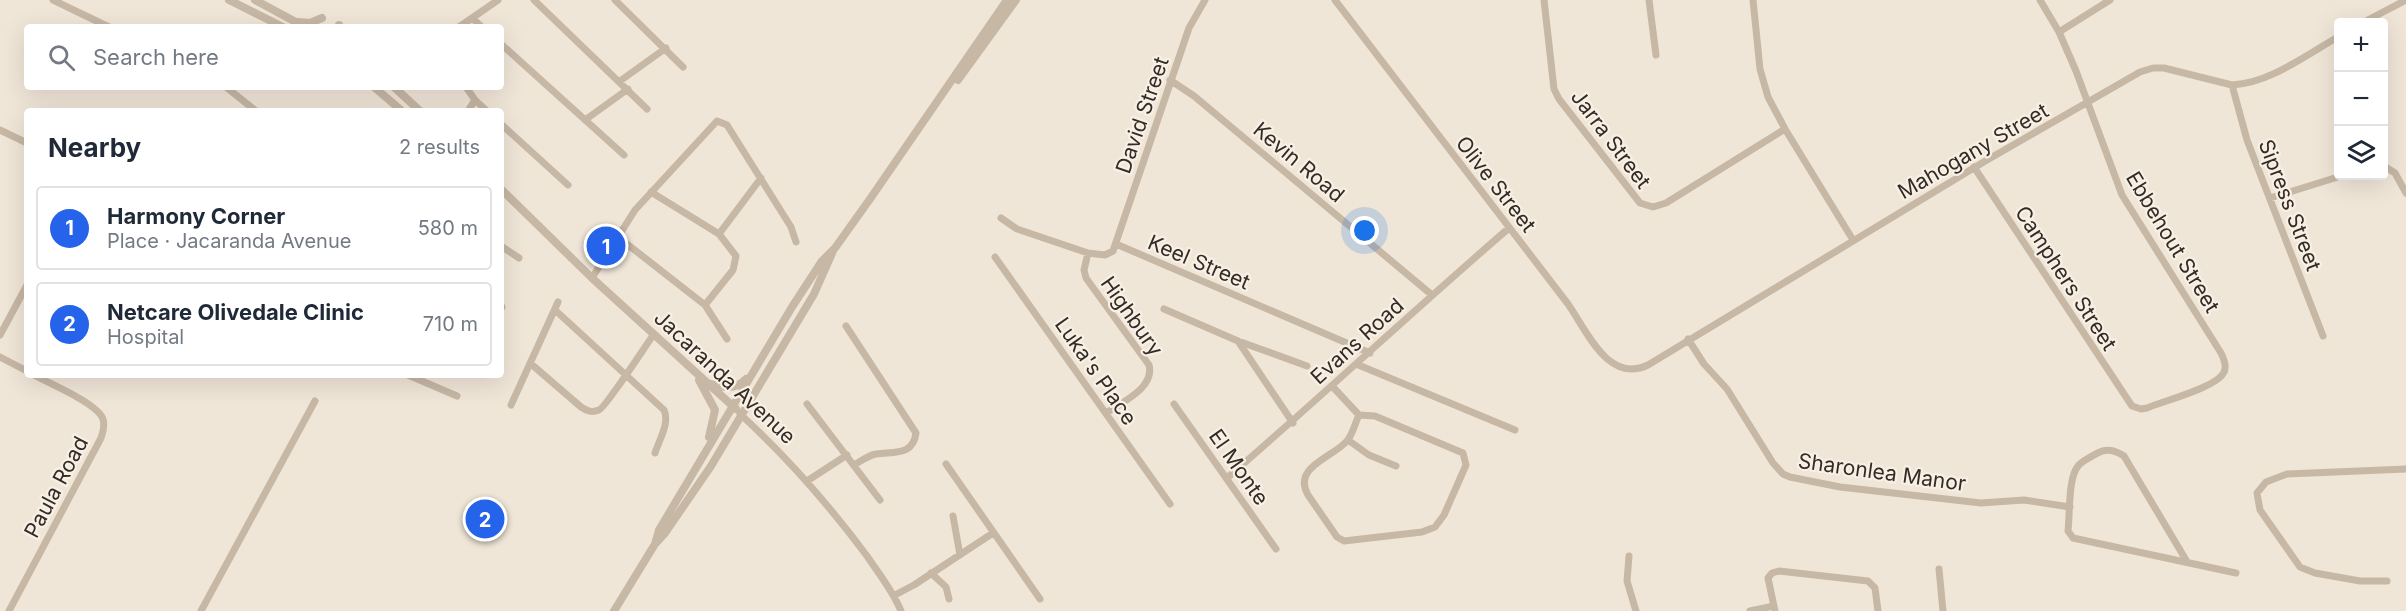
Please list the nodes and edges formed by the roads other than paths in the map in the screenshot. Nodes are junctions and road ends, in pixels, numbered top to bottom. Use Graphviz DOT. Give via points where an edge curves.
graph roads {
  1 [pos="53,0"];
  2 [pos="230,0"];
  3 [pos="255,0"];
  4 [pos="498,0"];
  5 [pos="534,0"];
  6 [pos="615,0"];
  7 [pos="1007,0"];
  8 [pos="1016,0"];
  9 [pos="1205,0"];
  10 [pos="1335,0"];
  11 [pos="1544,0"];
  12 [pos="1649,0"];
  13 [pos="1753,0"];
  14 [pos="2040,0"];
  15 [pos="2110,0"];
  16 [pos="2406,0"];
  17 [pos="322,18"];
  18 [pos="472,18"];
  19 [pos="2372,18"];
  20 [pos="295,21"];
  21 [pos="104,24"];
  22 [pos="277,24"];
  23 [pos="300,24"];
  24 [pos="463,24"];
  25 [pos="479,24"];
  26 [pos="2059,32"];
  27 [pos="2334,39"];
  28 [pos="504,47"];
  29 [pos="666,48"];
  30 [pos="1656,55"];
  31 [pos="683,67"];
  32 [pos="1170,80"];
  33 [pos="620,81"];
  34 [pos="2232,85"];
  35 [pos="628,89"];
  36 [pos="230,90"];
  37 [pos="378,90"];
  38 [pos="397,90"];
  39 [pos="468,90"];
  40 [pos="475,100"];
  41 [pos="2088,103"];
  42 [pos="252,108"];
  43 [pos="398,108"];
  44 [pos="417,108"];
  45 [pos="470,108"];
  46 [pos="484,108"];
  47 [pos="647,109"];
  48 [pos="925,119"];
  49 [pos="585,120"];
  50 [pos="504,127"];
  51 [pos="1785,129"];
  52 [pos="0,130"];
  53 [pos="24,141"];
  54 [pos="624,155"];
  55 [pos="1974,167"];
  56 [pos="2388,169"];
  57 [pos="761,177"];
  58 [pos="2334,178"];
  59 [pos="568,185"];
  60 [pos="504,192"];
  61 [pos="651,192"];
  62 [pos="2406,194"];
  63 [pos="2270,198"];
  64 [pos="1001,218"];
  65 [pos="1509,228"];
  66 [pos="719,234"];
  67 [pos="618,237"];
  68 [pos="1853,240"];
  69 [pos="796,242"];
  70 [pos="1116,244"];
  71 [pos="504,248"];
  72 [pos="835,248"];
  73 [pos="1088,253"];
  74 [pos="995,257"];
  75 [pos="519,258"];
  76 [pos="592,278"];
  77 [pos="24,291"];
  78 [pos="1432,295"];
  79 [pos="558,302"];
  80 [pos="705,306"];
  81 [pos="1164,309"];
  82 [pos="555,310"];
  83 [pos="846,326"];
  84 [pos="654,334"];
  85 [pos="0,335"];
  86 [pos="2323,336"];
  87 [pos="727,339"];
  88 [pos="1688,339"];
  89 [pos="1238,341"];
  90 [pos="1370,353"];
  91 [pos="0,357"];
  92 [pos="530,363"];
  93 [pos="758,364"];
  94 [pos="1356,364"];
  95 [pos="1307,366"];
  96 [pos="1641,368"];
  97 [pos="24,369"];
  98 [pos="693,370"];
  99 [pos="624,374"];
  100 [pos="40,378"];
  101 [pos="415,378"];
  102 [pos="708,383"];
  103 [pos="1332,386"];
  104 [pos="458,396"];
  105 [pos="315,401"];
  106 [pos="807,404"];
  107 [pos="1174,404"];
  108 [pos="511,405"];
  109 [pos="732,406"];
  110 [pos="2132,406"];
  111 [pos="1106,413"];
  112 [pos="740,414"];
  113 [pos="1359,415"];
  114 [pos="1293,423"];
  115 [pos="1515,430"];
  116 [pos="1348,440"];
  117 [pos="655,453"];
  118 [pos="847,455"];
  119 [pos="700,460"];
  120 [pos="946,464"];
  121 [pos="854,465"];
  122 [pos="1396,466"];
  123 [pos="2406,469"];
  124 [pos="1227,478"];
  125 [pos="807,481"];
  126 [pos="880,500"];
  127 [pos="1170,504"];
  128 [pos="2070,507"];
  129 [pos="954,516"];
  130 [pos="993,532"];
  131 [pos="654,544"];
  132 [pos="1276,549"];
  133 [pos="960,555"];
  134 [pos="1629,556"];
  135 [pos="2186,560"];
  136 [pos="1939,569"];
  137 [pos="931,573"];
  138 [pos="2236,573"];
  139 [pos="2387,581"];
  140 [pos="895,595"];
  141 [pos="949,599"];
  142 [pos="1040,599"];
  143 [pos="1774,608"];
  144 [pos="614,610"];
  145 [pos="9,611"];
  146 [pos="201,611"];
  147 [pos="902,611"];
  148 [pos="1636,611"];
  149 [pos="1750,611"];
  150 [pos="1878,611"];
  151 [pos="1943,611"];
  1 -- 21 [label="street"];
  2 -- 22 [label="street"];
  3 -- 20 [label="street"];
  4 -- 18 [label="street"];
  5 -- 33 [label="street"];
  6 -- 29 [label="street"];
  7 -- 48 [label="street"];
  8 -- 48 [label="street" via="933,114"];
  9 -- 32 [label="street, David Street"];
  10 -- 65 [label="street, Olive Street"];
  11 -- 51 [label="street, Jarra Street" via="1554,89 1640,203 1653,207 1666,203"];
  12 -- 30 [label="street"];
  13 -- 51 [label="street" via="1763,83"];
  14 -- 26 [label="street, Ebbehout Street"];
  15 -- 26 [label="street"];
  16 -- 19 [label="street"];
  17 -- 20 [label="street" via="310,23"];
  18 -- 24 [label="street"];
  18 -- 25 [label="street"];
  20 -- 23 [label="street"];
  26 -- 41 [label="street, Ebbehout Street"];
  27 -- 34 [label="street, Mahogany Street" via="2262,79"];
  28 -- 49 [label="street"];
  29 -- 31 [label="street"];
  29 -- 33 [label="street"];
  32 -- 70 [label="street, David Street"];
  32 -- 78 [label="street, Kevin Road"];
  33 -- 35 [label="street"];
  34 -- 41 [label="street, Mahogany Street" via="2153,68"];
  34 -- 63 [label="street, Sipress Street" via="2247,140"];
  35 -- 47 [label="street"];
  35 -- 49 [label="street"];
  36 -- 42 [label="street"];
  37 -- 43 [label="street"];
  38 -- 44 [label="street"];
  39 -- 40 [label="street"];
  40 -- 45 [label="street"];
  40 -- 46 [label="street"];
  41 -- 55 [label="street, Mahogany Street"];
  41 -- 110 [label="street, Ebbehout Street" via="2122,195 2221,353 2225,369 2214,382 2146,408"];
  48 -- 72 [label="street"];
  49 -- 54 [label="street"];
  50 -- 59 [label="street"];
  51 -- 68 [label="street"];
  52 -- 53 [label="street"];
  55 -- 68 [label="street, Mahogany Street"];
  55 -- 110 [label="street, Camphers Street"];
  56 -- 62 [label="street" via="2395,173"];
  57 -- 61 [label="street" via="728,125 717,121"];
  57 -- 66 [label="street"];
  57 -- 69 [label="street"];
  58 -- 63 [label="street"];
  60 -- 76 [label="street, Jacaranda Avenue"];
  61 -- 66 [label="street"];
  61 -- 67 [label="street"];
  63 -- 86 [label="street, Sipress Street"];
  64 -- 73 [label="street" via="1017,229"];
  65 -- 78 [label="street, Evans Road"];
  65 -- 96 [label="street, Olive Street" via="1608,361 1623,369"];
  66 -- 80 [label="street" via="736,256 736,263"];
  67 -- 76 [label="street"];
  67 -- 80 [label="street"];
  68 -- 88 [label="street, Mahogany Street"];
  70 -- 73 [label="street, Keel Street" via="1105,255"];
  70 -- 90 [label="street, Keel Street"];
  71 -- 75 [label="street"];
  72 -- 93 [label="street" via="822,261"];
  72 -- 112 [label="street" via="814,294"];
  73 -- 111 [label="street, Highbury" via="1086,278 1151,370 1144,386"];
  74 -- 111 [label="street, Luka's Place"];
  76 -- 84 [label="street, Jacaranda Avenue"];
  77 -- 85 [label="street"];
  78 -- 90 [label="street, Evans Road"];
  79 -- 82 [label="street"];
  80 -- 87 [label="street"];
  81 -- 89 [label="street"];
  82 -- 92 [label="street"];
  82 -- 99 [label="street"];
  83 -- 121 [label="street" via="915,433 913,443 902,452 878,453"];
  84 -- 98 [label="street, Jacaranda Avenue"];
  84 -- 99 [label="street"];
  88 -- 96 [label="street, Mahogany Street"];
  88 -- 128 [label="street, Sharonlea Manor" via="1704,364 1727,388 1783,474 1840,487"];
  89 -- 95 [label="street"];
  89 -- 114 [label="street"];
  90 -- 94 [label="street, Evans Road"];
  91 -- 97 [label="street"];
  92 -- 99 [label="street" via="589,411 598,411 605,405"];
  92 -- 108 [label="street"];
  93 -- 102 [label="street" via="735,387"];
  93 -- 109 [label="street"];
  94 -- 103 [label="street, Evans Road"];
  94 -- 115 [label="street"];
  98 -- 102 [label="street, Jacaranda Avenue"];
  98 -- 119 [label="street" via="716,410"];
  99 -- 117 [label="street" via="666,414"];
  100 -- 145 [label="street, Paula Road" via="93,407 104,420 104,429"];
  101 -- 104 [label="street"];
  102 -- 109 [label="street, Jacaranda Avenue"];
  103 -- 113 [label="street"];
  103 -- 114 [label="street, Evans Road"];
  105 -- 146 [label="street"];
  106 -- 118 [label="street"];
  107 -- 124 [label="street, El Monte"];
  109 -- 112 [label="street, Jacaranda Avenue"];
  109 -- 119 [label="street"];
  111 -- 127 [label="street, Luka's Place"];
  112 -- 125 [label="street, Jacaranda Avenue"];
  112 -- 131 [label="street" via="702,481"];
  113 -- 116 [label="street"];
  113 -- 116 [label="street" via="1375,416 1463,453 1466,465 1440,521 1422,532 1353,542 1339,539 1303,482 1313,466"];
  114 -- 124 [label="street, Evans Road"];
  116 -- 122 [label="street" via="1369,455"];
  118 -- 121 [label="street"];
  118 -- 125 [label="street"];
  119 -- 131 [label="street"];
  120 -- 130 [label="street"];
  121 -- 126 [label="street"];
  123 -- 139 [label="street" via="2287,474 2266,482 2257,498 2260,510 2300,567 2360,581"];
  124 -- 132 [label="street, El Monte"];
  125 -- 140 [label="street, Jacaranda Avenue"];
  128 -- 135 [label="street" via="2068,531 2073,538"];
  128 -- 135 [label="street" via="2077,467 2099,452 2117,451 2124,456"];
  129 -- 133 [label="street"];
  130 -- 133 [label="street"];
  130 -- 142 [label="street"];
  131 -- 144 [label="street"];
  133 -- 137 [label="street"];
  134 -- 148 [label="street" via="1627,580"];
  135 -- 138 [label="street"];
  136 -- 151 [label="street"];
  137 -- 140 [label="street"];
  137 -- 141 [label="street" via="946,587"];
  140 -- 147 [label="street, Jacaranda Avenue"];
  143 -- 149 [label="street"];
  143 -- 150 [label="street" via="1768,578 1779,571 1868,581 1875,588"];
}
